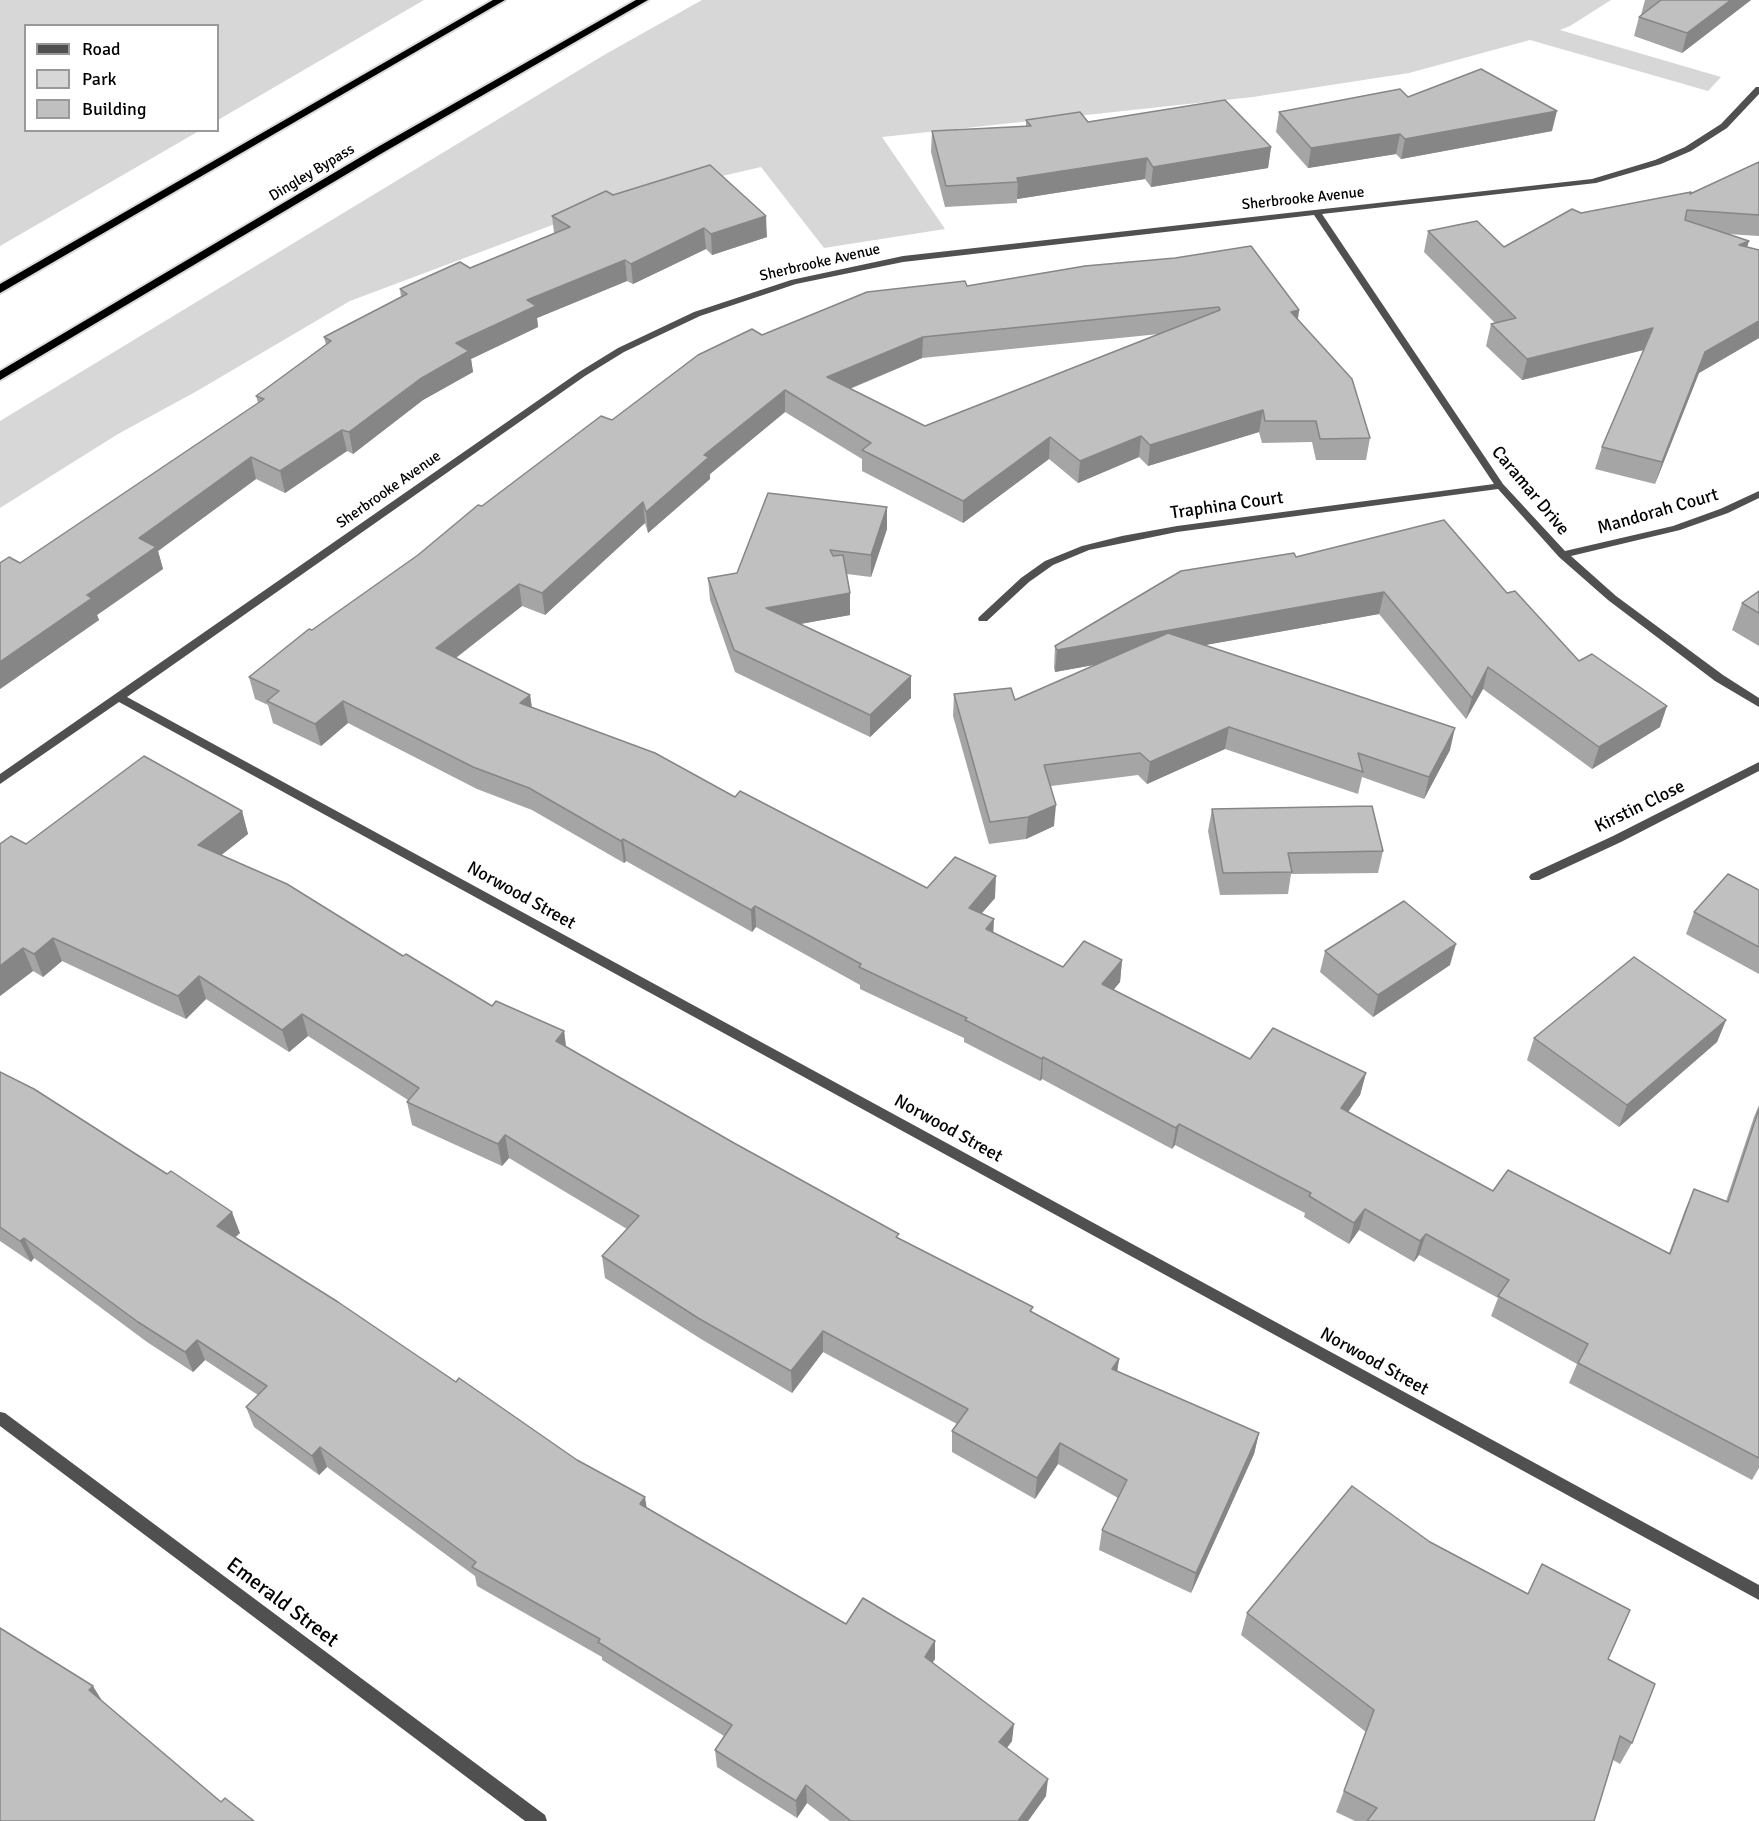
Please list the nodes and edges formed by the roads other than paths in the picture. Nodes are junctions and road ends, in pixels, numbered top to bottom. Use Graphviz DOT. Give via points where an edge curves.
graph roads {
  1 [pos="500,0"];
  2 [pos="642,0"];
  3 [pos="1759,88"];
  4 [pos="1317,213"];
  5 [pos="0,289"];
  6 [pos="0,376"];
  7 [pos="1500,486"];
  8 [pos="1759,494"];
  9 [pos="1563,555"];
  10 [pos="983,620"];
  11 [pos="119,698"];
  12 [pos="1759,703"];
  13 [pos="1759,766"];
  14 [pos="0,780"];
  15 [pos="1535,877"];
  16 [pos="0,1418"];
  17 [pos="1759,1593"];
  18 [pos="539,1821"];
  1 -- 5 [label="highway"];
  2 -- 6 [label="highway, Dingley Bypass"];
  3 -- 4 [label="street, Sherbrooke Avenue" via="1708,138 1658,162 1628,171 1554,187"];
  4 -- 7 [label="street, Caramar Drive"];
  4 -- 11 [label="street, Sherbrooke Avenue" via="903,259 794,282 697,314 621,350 582,374"];
  7 -- 9 [label="street, Caramar Drive"];
  7 -- 10 [label="street, Traphina Court" via="1104,543 1049,563 1004,597"];
  8 -- 9 [label="street, Mandorah Court" via="1724,512 1676,528"];
  9 -- 12 [label="street, Caramar Drive" via="1665,639"];
  11 -- 14 [label="street, Sherbrooke Avenue"];
  11 -- 17 [label="street, Norwood Street"];
  13 -- 15 [label="street, Kirstin Close"];
  16 -- 18 [label="street, Emerald Street"];
}
